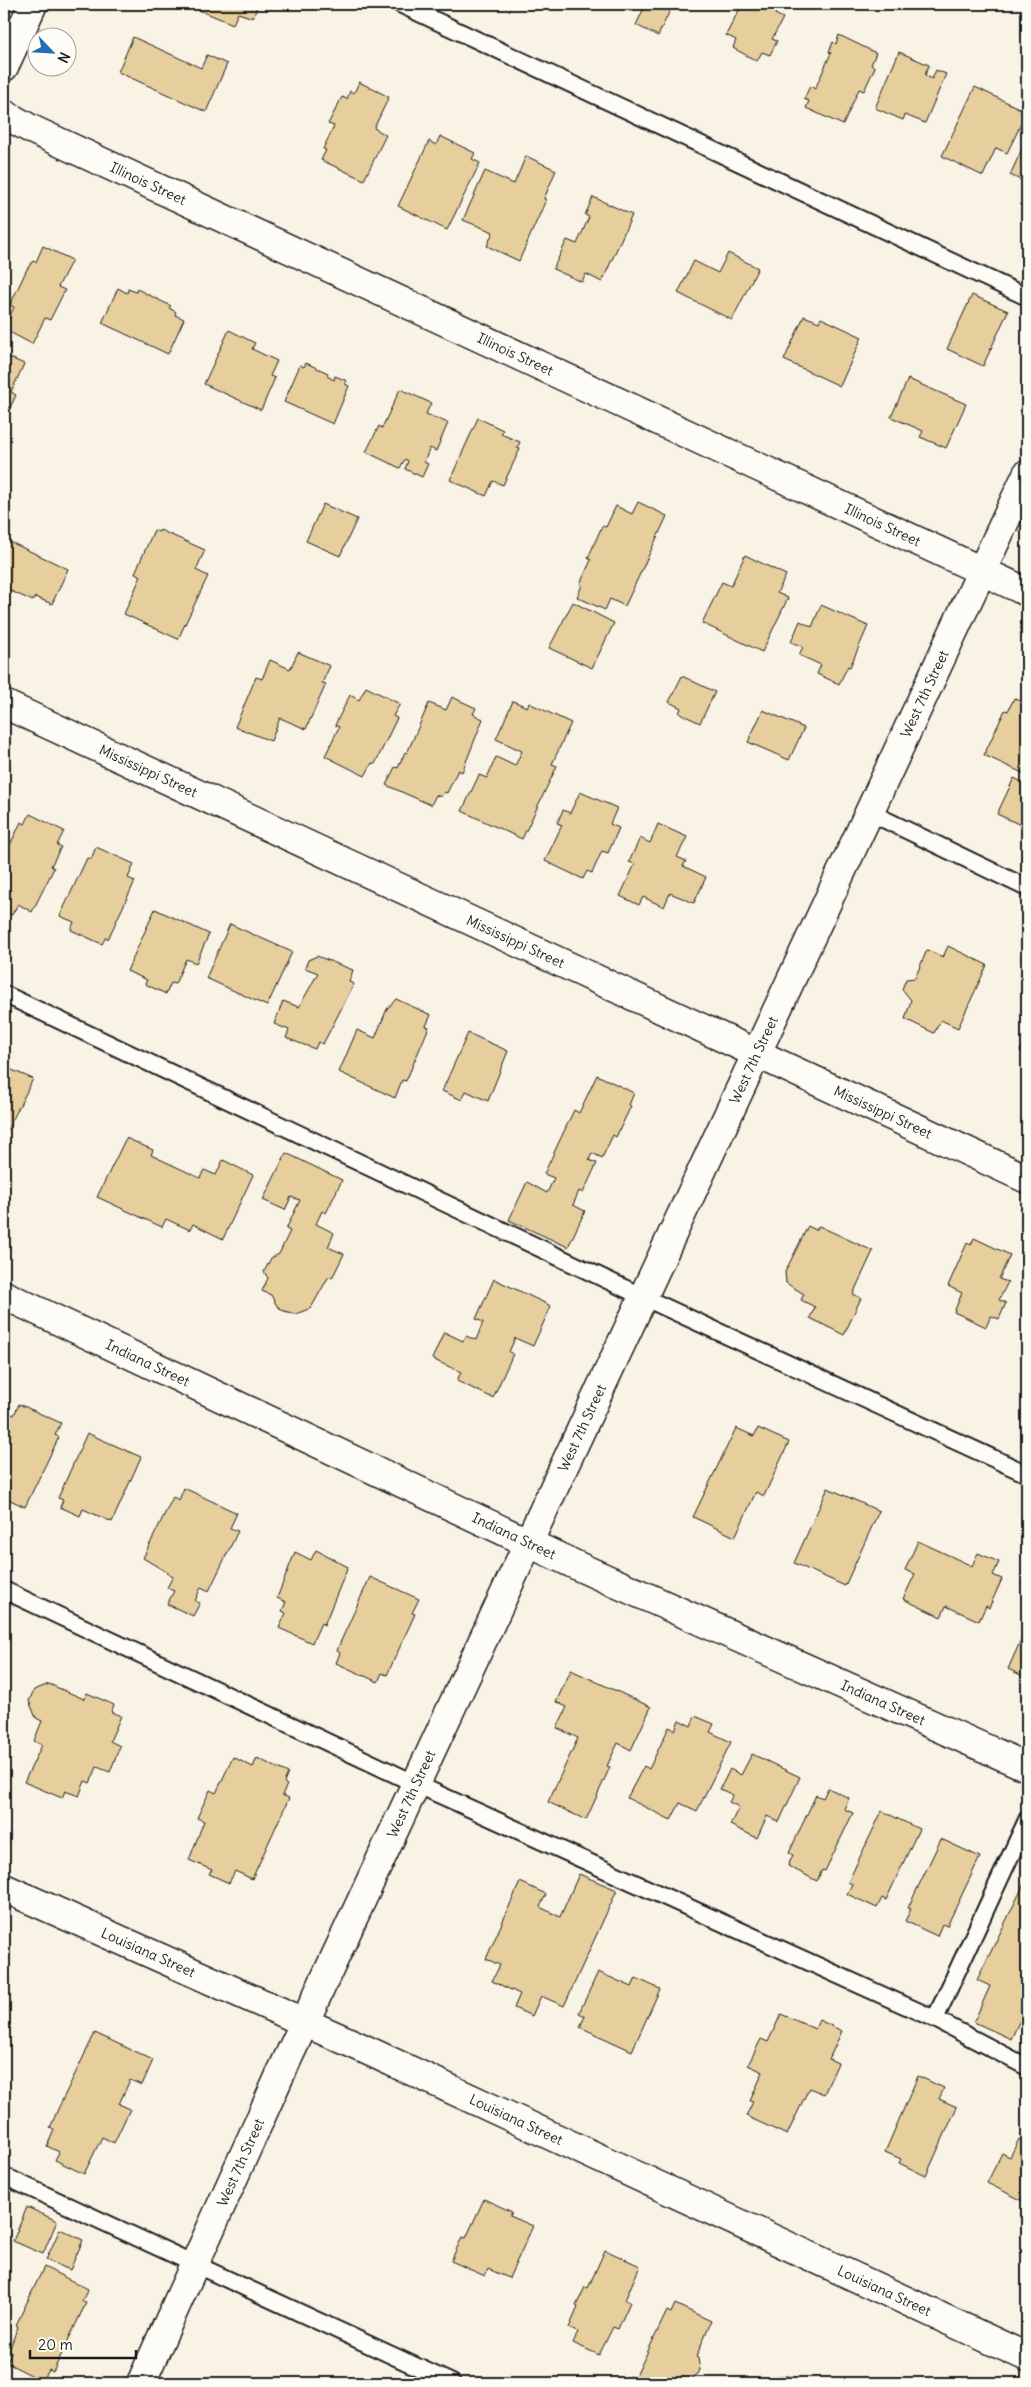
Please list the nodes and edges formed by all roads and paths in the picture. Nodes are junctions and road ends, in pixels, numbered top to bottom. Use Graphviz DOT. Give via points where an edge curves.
graph roads {
  1 [pos="33,4"];
  2 [pos="400,4"];
  3 [pos="4,67"];
  4 [pos="4,114"];
  5 [pos="1027,297"];
  6 [pos="1027,474"];
  7 [pos="982,570"];
  8 [pos="1027,592"];
  9 [pos="4,704"];
  10 [pos="869,812"];
  11 [pos="1027,888"];
  12 [pos="4,994"];
  13 [pos="757,1054"];
  14 [pos="1027,1179"];
  15 [pos="4,1295"];
  16 [pos="643,1297"];
  17 [pos="1027,1474"];
  18 [pos="528,1542"];
  19 [pos="4,1590"];
  20 [pos="1027,1767"];
  21 [pos="416,1784"];
  22 [pos="1027,1820"];
  23 [pos="4,1888"];
  24 [pos="935,2019"];
  25 [pos="305,2023"];
  26 [pos="1027,2067"];
  27 [pos="4,2176"];
  28 [pos="196,2266"];
  29 [pos="1027,2357"];
  30 [pos="142,2383"];
  31 [pos="452,2383"];
  1 -- 3 [label="street"];
  2 -- 5 [label="lane"];
  4 -- 7 [label="street, Illinois Street"];
  6 -- 7 [label="street, West 7th Street"];
  7 -- 8 [label="street, Illinois Street"];
  7 -- 10 [label="street, West 7th Street"];
  9 -- 13 [label="street, Mississippi Street"];
  10 -- 11 [label="lane"];
  10 -- 13 [label="street, West 7th Street"];
  12 -- 16 [label="lane"];
  13 -- 14 [label="street, Mississippi Street"];
  13 -- 16 [label="street, West 7th Street"];
  15 -- 18 [label="street, Indiana Street"];
  16 -- 17 [label="lane"];
  16 -- 18 [label="street, West 7th Street"];
  18 -- 20 [label="street, Indiana Street"];
  18 -- 21 [label="street, West 7th Street"];
  19 -- 21 [label="lane"];
  21 -- 24 [label="lane"];
  21 -- 25 [label="street, West 7th Street"];
  22 -- 24 [label="lane"];
  23 -- 25 [label="street, Louisiana Street"];
  24 -- 26 [label="lane"];
  25 -- 28 [label="street, West 7th Street"];
  25 -- 29 [label="street, Louisiana Street"];
  27 -- 28 [label="lane"];
  28 -- 30 [label="street, West 7th Street"];
  28 -- 31 [label="lane"];
}
